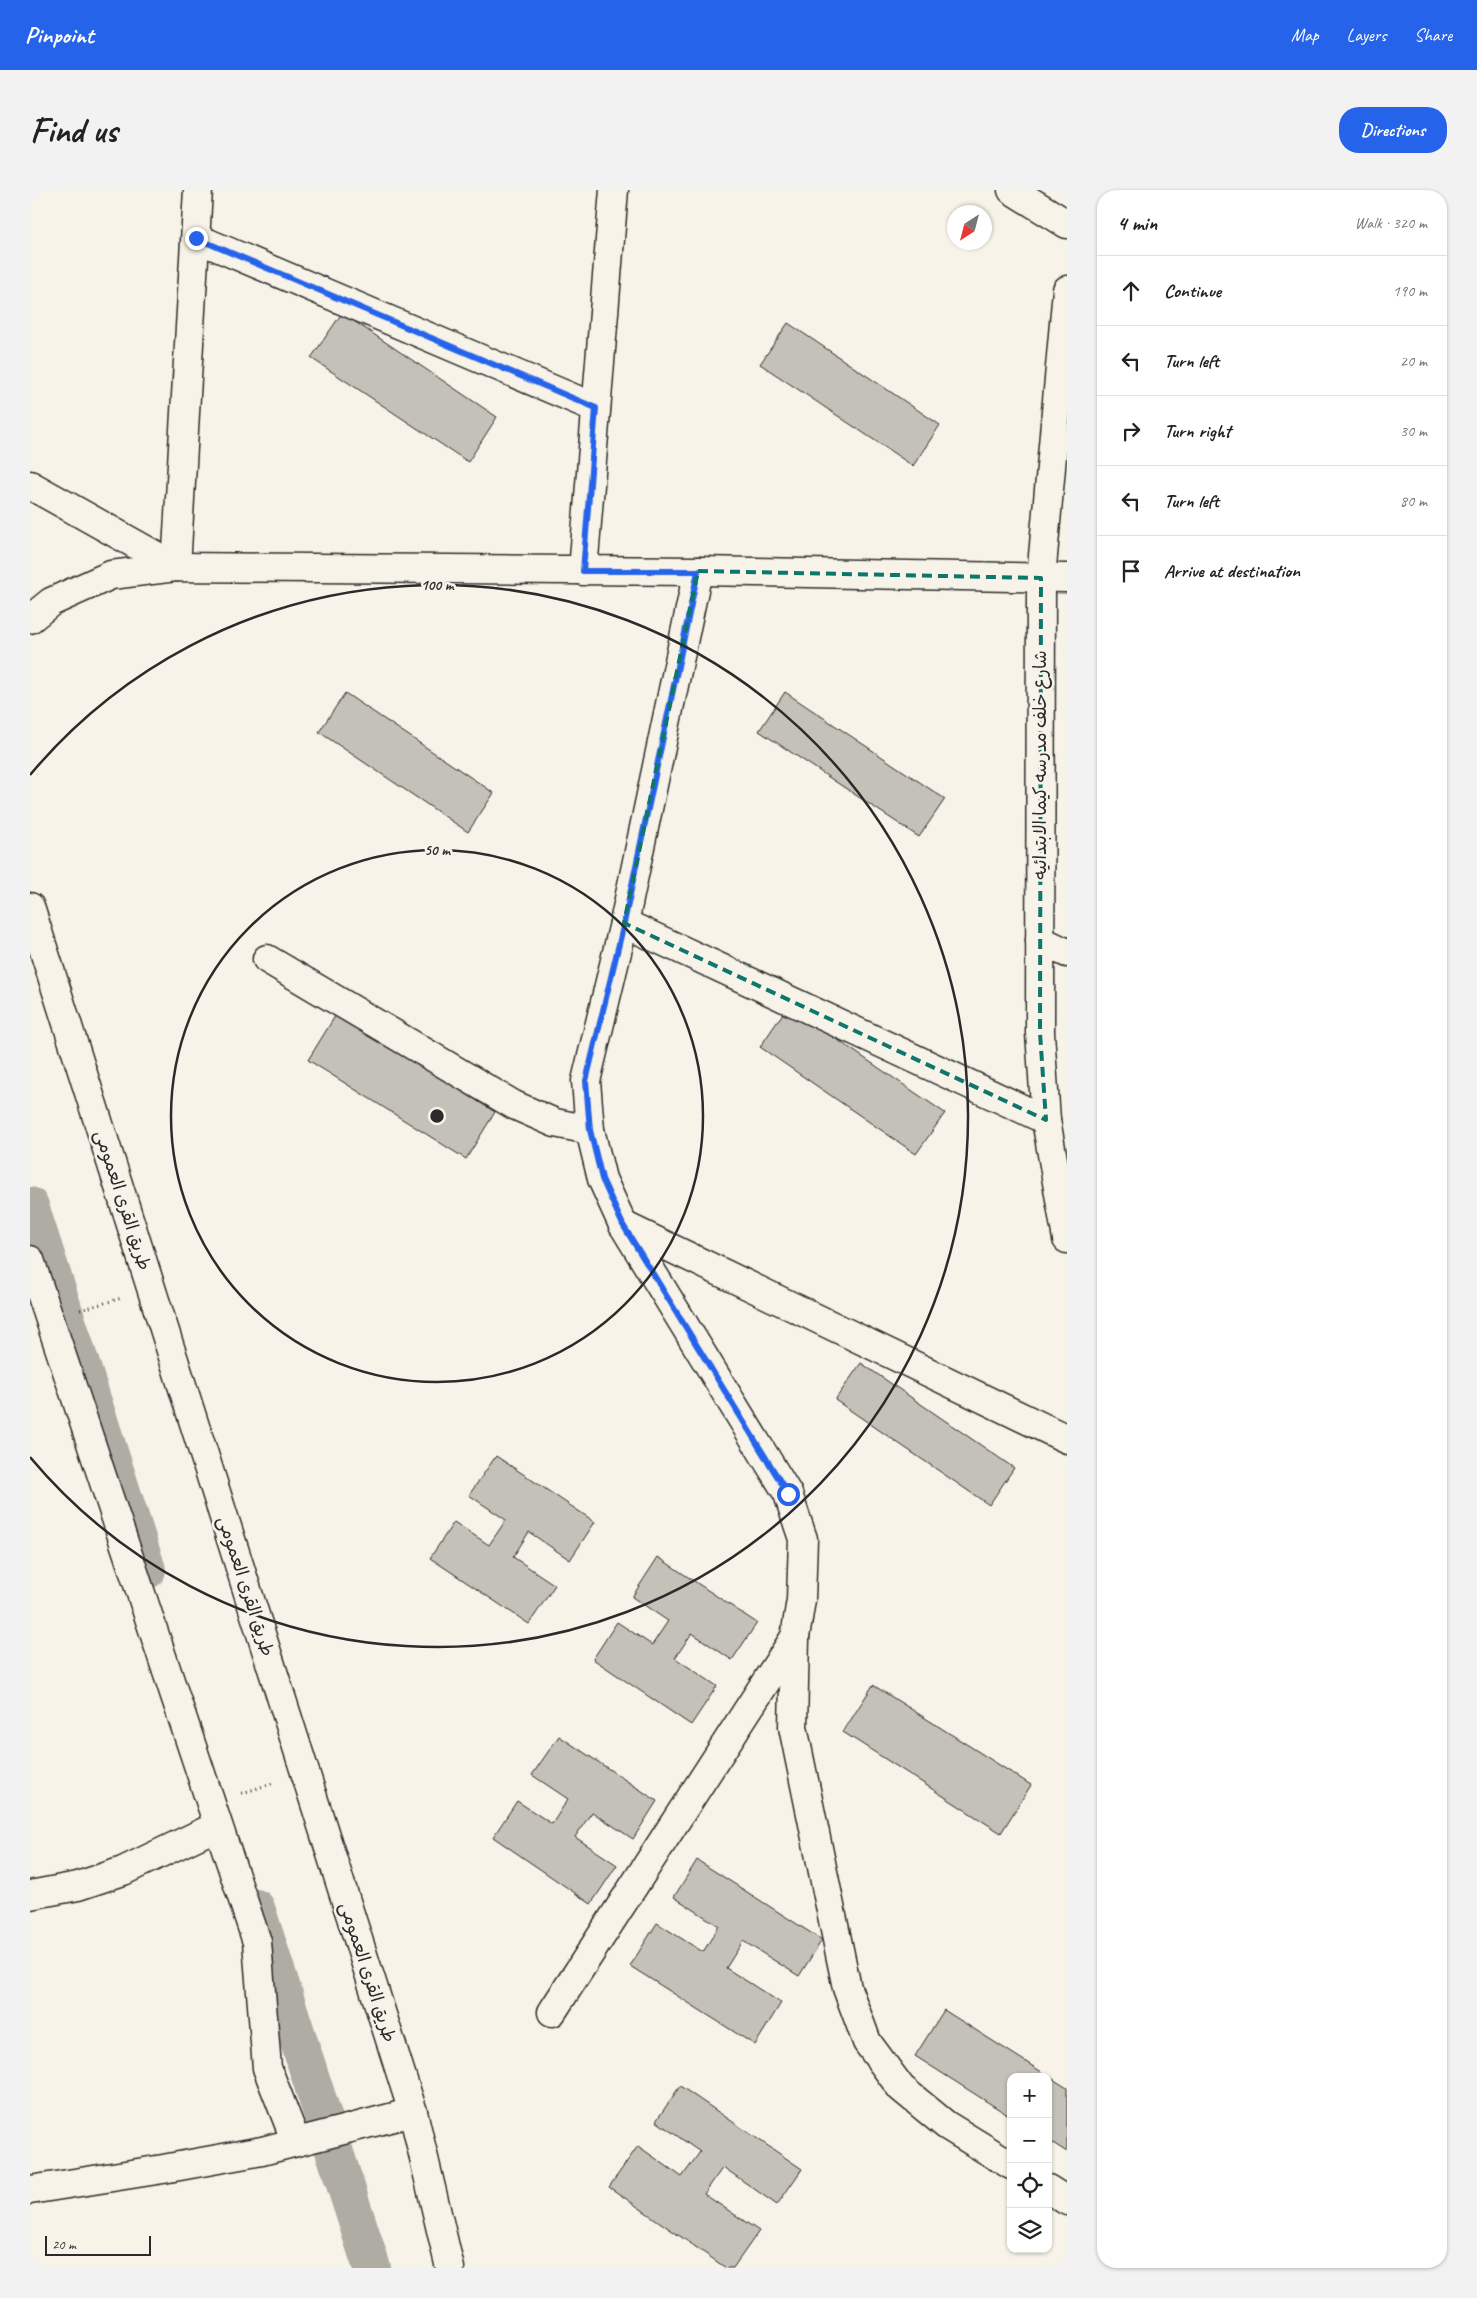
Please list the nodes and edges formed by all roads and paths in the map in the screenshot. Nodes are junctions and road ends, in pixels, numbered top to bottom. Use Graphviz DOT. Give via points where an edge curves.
graph roads {
  1 [pos="198,190"];
  2 [pos="614,190"];
  3 [pos="1012,190"];
  4 [pos="1067,224"];
  5 [pos="196,238"];
  6 [pos="1067,290"];
  7 [pos="596,408"];
  8 [pos="30,485"];
  9 [pos="176,567"];
  10 [pos="583,571"];
  11 [pos="698,571"];
  12 [pos="1054,578"];
  13 [pos="30,619"];
  14 [pos="30,907"];
  15 [pos="624,923"];
  16 [pos="1040,940"];
  17 [pos="1067,953"];
  18 [pos="267,959"];
  19 [pos="1046,1120"];
  20 [pos="590,1130"];
  21 [pos="623,1225"];
  22 [pos="1067,1239"];
  23 [pos="30,1260"];
  24 [pos="151,1290"];
  25 [pos="82,1310"];
  26 [pos="40,1325"];
  27 [pos="1067,1439"];
  28 [pos="795,1637"];
  29 [pos="216,1826"];
  30 [pos="30,1895"];
  31 [pos="552,2012"];
  32 [pos="402,2114"];
  33 [pos="302,2139"];
  34 [pos="1008,2163"];
  35 [pos="30,2190"];
  36 [pos="1052,2192"];
  37 [pos="1067,2201"];
  38 [pos="450,2268"];
  1 -- 5 [label="street"];
  2 -- 7 [label="street"];
  3 -- 4 [label="street"];
  5 -- 7 [label="street"];
  5 -- 9 [label="street"];
  6 -- 12 [label="street, شارع خلف مدرسه كيما الابتدائيه"];
  7 -- 10 [label="street"];
  8 -- 9 [label="street"];
  9 -- 10 [label="street"];
  9 -- 13 [label="street" via="111,575 51,602"];
  10 -- 11 [label="street"];
  11 -- 12 [label="street"];
  11 -- 15 [label="street"];
  12 -- 16 [label="street, شارع خلف مدرسه كيما الابتدائيه"];
  14 -- 24 [label="street, طريق القرى العمومى"];
  15 -- 19 [label="street"];
  15 -- 20 [label="street" via="586,1081"];
  16 -- 17 [label="street"];
  16 -- 19 [label="street, شارع خلف مدرسه كيما الابتدائيه" via="1040,1033"];
  18 -- 20 [label="street" via="514,1105 555,1123"];
  19 -- 22 [label="street, شارع خلف مدرسه كيما الابتدائيه"];
  20 -- 21 [label="street" via="602,1179"];
  21 -- 27 [label="street"];
  21 -- 28 [label="street" via="788,1494 803,1540 801,1600"];
  23 -- 26 [label="street"];
  24 -- 25 [label="path"];
  24 -- 32 [label="street, طريق القرى العمومى"];
  26 -- 29 [label="street" via="162,1652"];
  28 -- 31 [label="street"];
  28 -- 34 [label="street" via="793,1727 847,1988 867,2042 901,2088 946,2124"];
  29 -- 30 [label="street" via="123,1870 78,1886"];
  29 -- 33 [label="street" via="257,1942 267,2068"];
  32 -- 33 [label="street"];
  32 -- 38 [label="street, طريق القرى العمومى"];
  33 -- 35 [label="street" via="163,2169"];
  36 -- 37 [label="street"];
}
